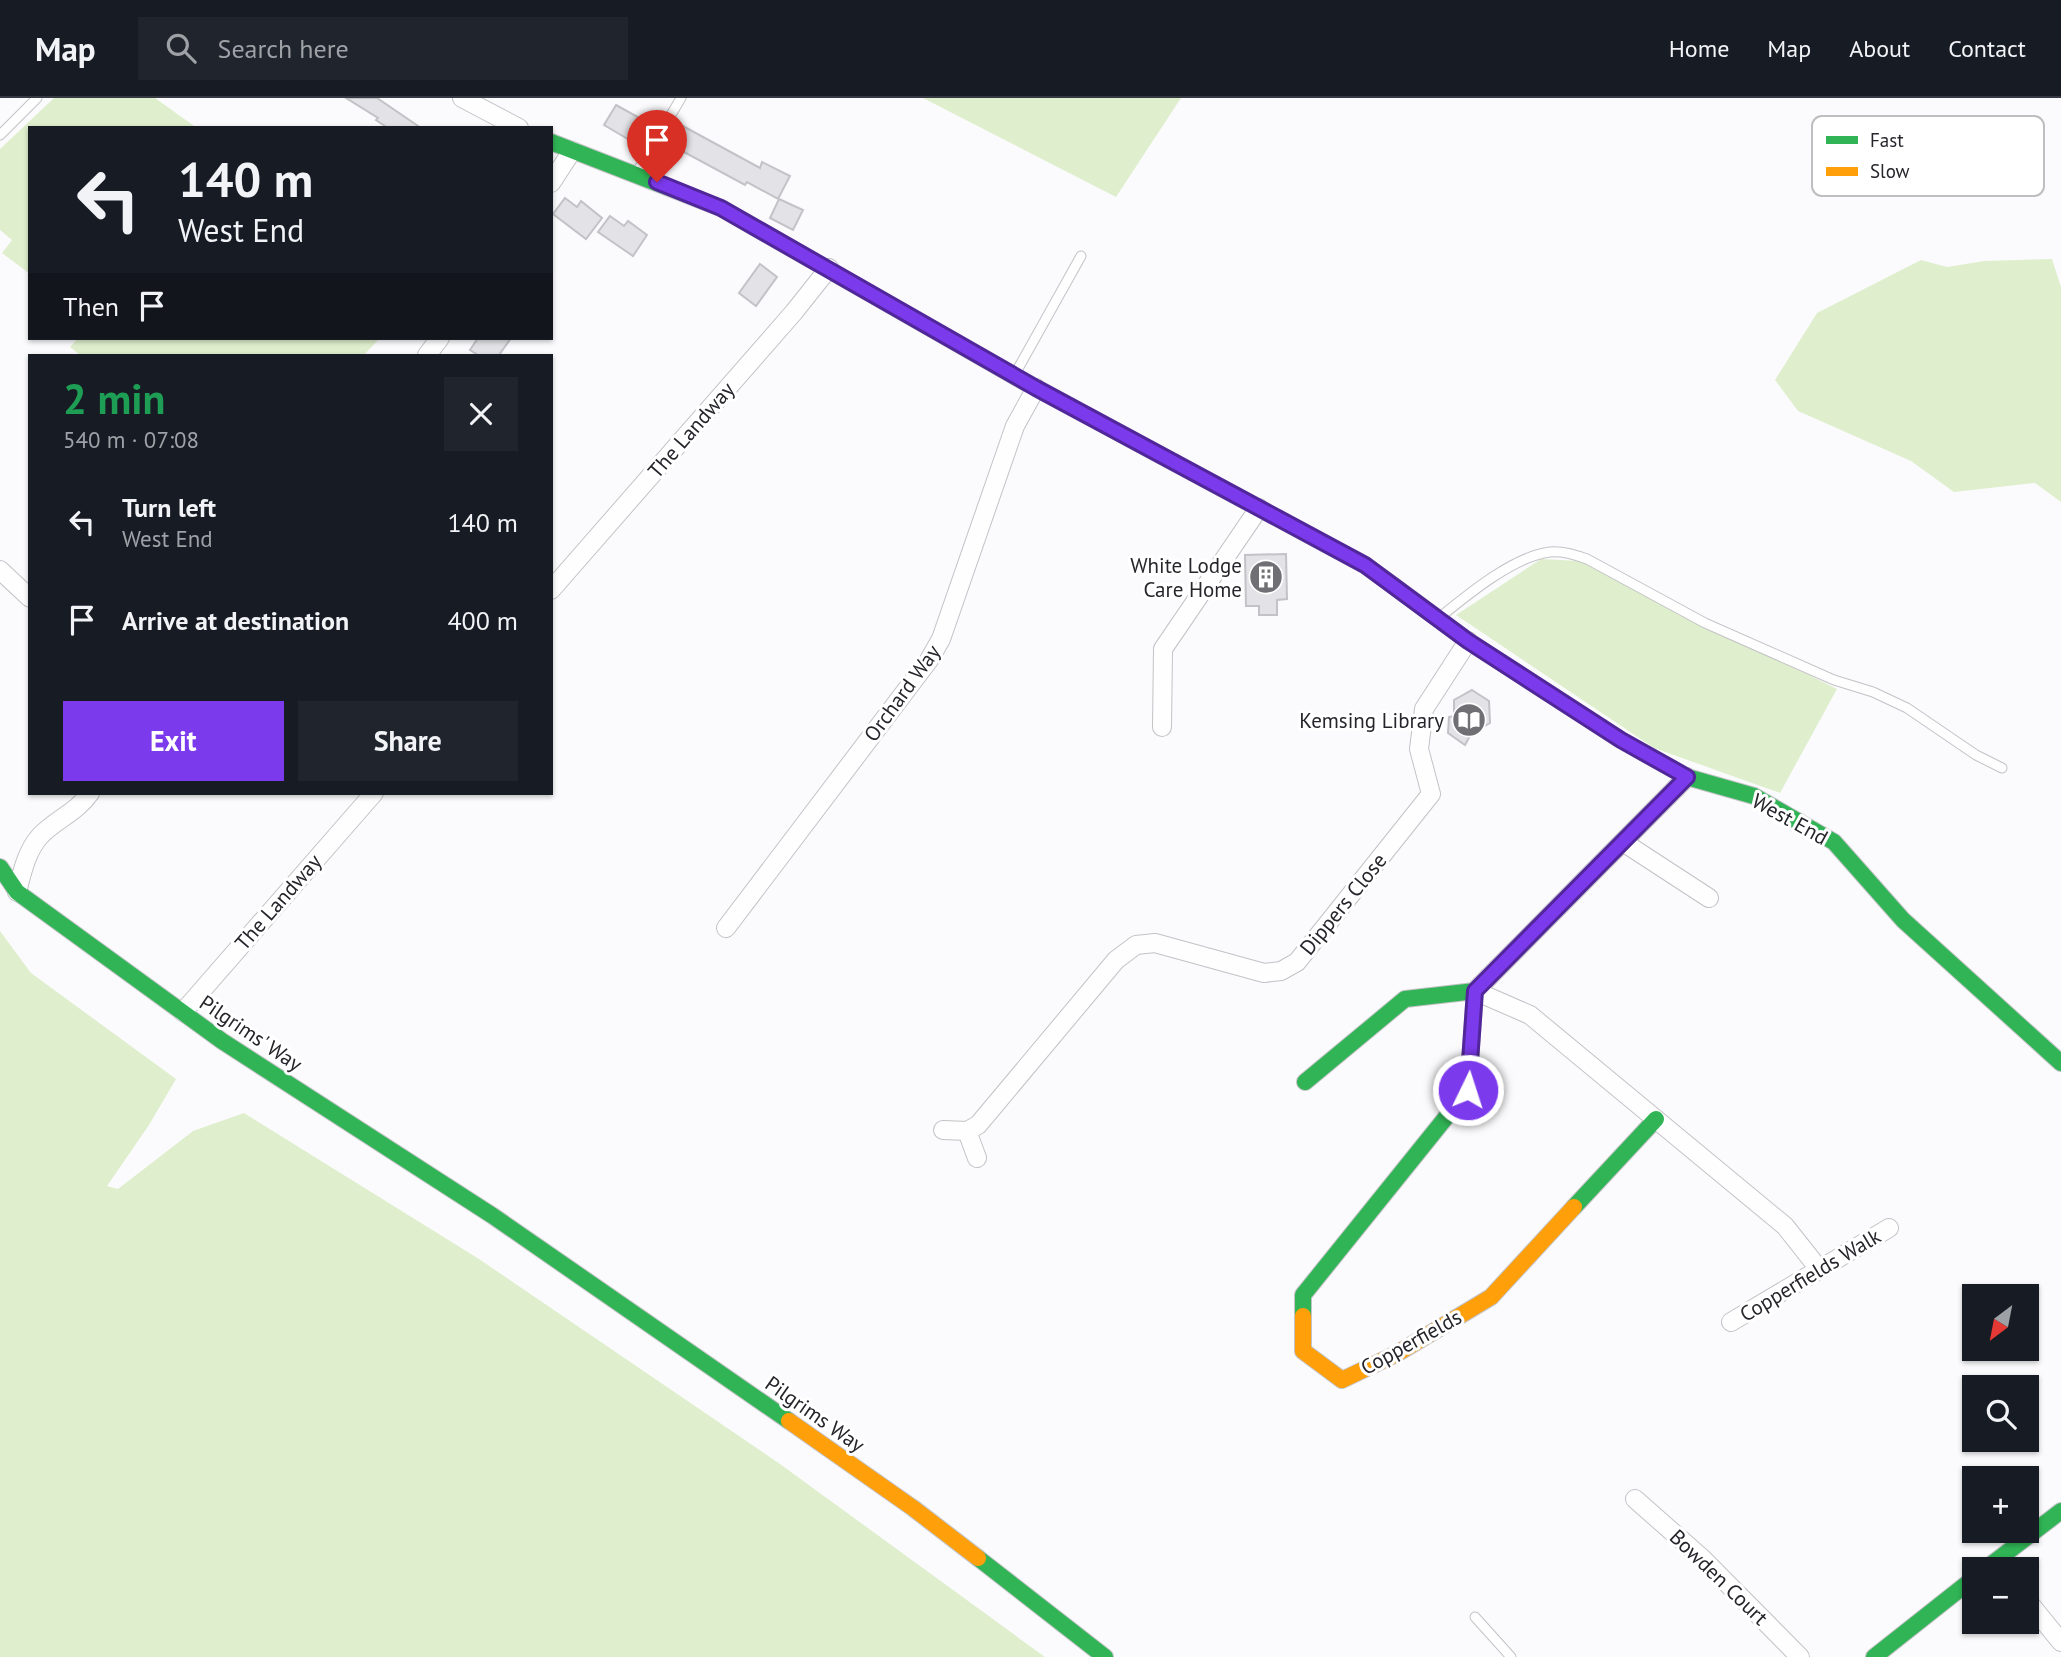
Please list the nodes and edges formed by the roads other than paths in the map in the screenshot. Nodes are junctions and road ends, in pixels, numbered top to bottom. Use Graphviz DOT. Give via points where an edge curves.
graph roads {
  1 [pos="37,98"];
  2 [pos="462,98"];
  3 [pos="681,98"];
  4 [pos="515,126"];
  5 [pos="0,135"];
  6 [pos="553,143"];
  7 [pos="572,151"];
  8 [pos="636,173"];
  9 [pos="553,180"];
  10 [pos="1081,256"];
  11 [pos="830,268"];
  12 [pos="438,340"];
  13 [pos="428,354"];
  14 [pos="1014,376"];
  15 [pos="1036,388"];
  16 [pos="1259,508"];
  17 [pos="4,580"];
  18 [pos="553,588"];
  19 [pos="28,597"];
  20 [pos="1437,619"];
  21 [pos="1468,641"];
  22 [pos="1162,727"];
  23 [pos="2002,768"];
  24 [pos="1687,777"];
  25 [pos="88,795"];
  26 [pos="372,795"];
  27 [pos="1623,842"];
  28 [pos="0,867"];
  29 [pos="17,892"];
  30 [pos="1709,898"];
  31 [pos="726,928"];
  32 [pos="1475,991"];
  33 [pos="183,1012"];
  34 [pos="2061,1063"];
  35 [pos="1306,1082"];
  36 [pos="1656,1119"];
  37 [pos="943,1130"];
  38 [pos="967,1131"];
  39 [pos="977,1158"];
  40 [pos="493,1216"];
  41 [pos="1889,1228"];
  42 [pos="1819,1269"];
  43 [pos="1731,1322"];
  44 [pos="1635,1499"];
  45 [pos="2061,1511"];
  46 [pos="2006,1557"];
  47 [pos="1962,1587"];
  48 [pos="2039,1615"];
  49 [pos="1475,1617"];
  50 [pos="2061,1642"];
  51 [pos="1105,1657"];
  52 [pos="1511,1657"];
  53 [pos="1800,1657"];
  54 [pos="1874,1657"];
  1 -- 5 [label="lane"];
  2 -- 4 [label="street"];
  3 -- 8 [label="lane"];
  6 -- 7 [label="street, West End"];
  7 -- 8 [label="street, West End"];
  7 -- 9 [label="street"];
  8 -- 11 [label="street, West End" via="721,208"];
  10 -- 14 [label="lane"];
  11 -- 14 [label="street, West End"];
  11 -- 18 [label="street, The Landway"];
  12 -- 13 [label="street"];
  14 -- 15 [label="street, West End"];
  15 -- 16 [label="street, West End"];
  15 -- 31 [label="street, Orchard Way" via="1015,426 941,639 929,660"];
  16 -- 20 [label="street, West End" via="1365,565"];
  16 -- 22 [label="street" via="1163,649"];
  17 -- 19 [label="street"];
  20 -- 21 [label="street, West End"];
  20 -- 23 [label="lane" via="1511,567 1535,556 1567,552 1705,623 1906,708"];
  21 -- 24 [label="street, West End"];
  21 -- 38 [label="street, Dippers Close" via="1424,709 1419,749 1432,794 1297,962 1264,973 1155,943 1136,945 1116,960 978,1125"];
  24 -- 27 [label="street"];
  24 -- 34 [label="street, West End" via="1754,796 1834,842 1903,920"];
  25 -- 29 [label="street" via="41,834 25,862"];
  26 -- 33 [label="street, The Landway"];
  27 -- 30 [label="street"];
  27 -- 32 [label="street"];
  28 -- 29 [label="street, Pilgrims' Way"];
  29 -- 33 [label="street, Pilgrims' Way"];
  32 -- 35 [label="street" via="1405,999"];
  32 -- 36 [label="street" via="1530,1015"];
  32 -- 36 [label="street, Copperfields" via="1468,1090 1303,1295 1303,1351 1342,1380 1398,1353 1491,1297"];
  33 -- 40 [label="street, Pilgrims' Way"];
  36 -- 42 [label="street" via="1785,1226"];
  37 -- 38 [label="street"];
  38 -- 39 [label="street"];
  40 -- 51 [label="street, Pilgrims Way" via="913,1508"];
  41 -- 42 [label="street, Copperfields Walk"];
  42 -- 43 [label="street, Copperfields Walk"];
  44 -- 53 [label="street, Bowden Court" via="1703,1559"];
  45 -- 46 [label="street"];
  47 -- 54 [label="street"];
  48 -- 50 [label="street"];
  49 -- 52 [label="lane"];
}
